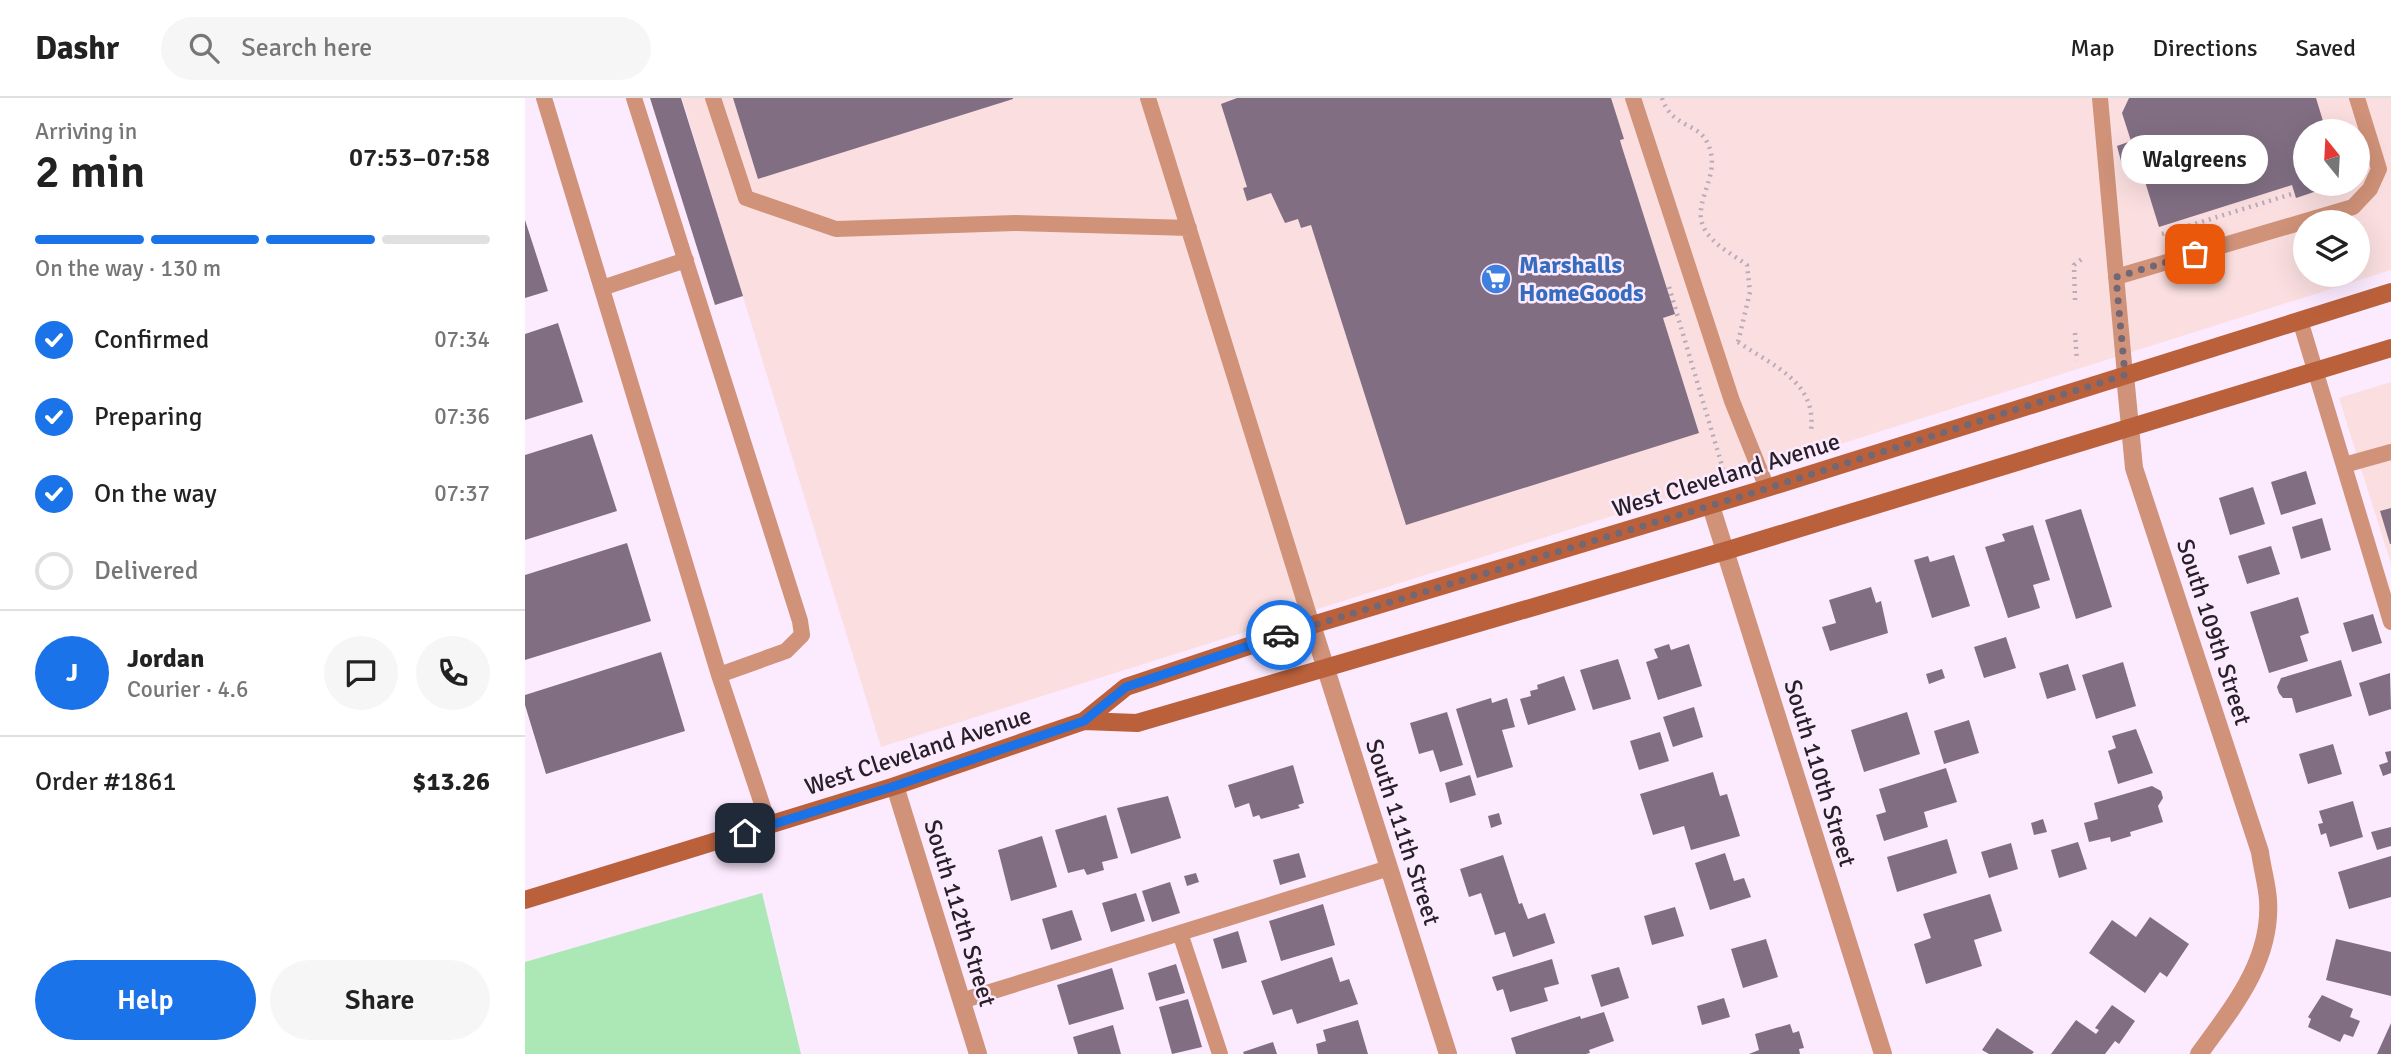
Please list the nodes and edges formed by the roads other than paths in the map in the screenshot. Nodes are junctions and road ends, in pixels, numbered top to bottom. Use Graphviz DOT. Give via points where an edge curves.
graph roads {
  1 [pos="544,98"];
  2 [pos="634,98"];
  3 [pos="713,98"];
  4 [pos="1148,98"];
  5 [pos="1633,98"];
  6 [pos="2100,98"];
  7 [pos="2357,98"];
  8 [pos="1189,228"];
  9 [pos="686,260"];
  10 [pos="2116,277"];
  11 [pos="601,288"];
  12 [pos="2391,292"];
  13 [pos="2300,320"];
  14 [pos="2391,348"];
  15 [pos="2315,371"];
  16 [pos="2125,375"];
  17 [pos="2130,427"];
  18 [pos="2391,452"];
  19 [pos="2344,465"];
  20 [pos="1767,488"];
  21 [pos="1711,506"];
  22 [pos="1725,551"];
  23 [pos="2391,622"];
  24 [pos="1312,625"];
  25 [pos="1326,669"];
  26 [pos="719,676"];
  27 [pos="1084,721"];
  28 [pos="895,786"];
  29 [pos="769,825"];
  30 [pos="1388,868"];
  31 [pos="525,900"];
  32 [pos="1180,933"];
  33 [pos="961,1001"];
  34 [pos="978,1054"];
  35 [pos="1220,1054"];
  36 [pos="1448,1054"];
  37 [pos="1883,1054"];
  38 [pos="2199,1054"];
  1 -- 11 [label="lane"];
  2 -- 9 [label="lane"];
  3 -- 8 [label="lane" via="746,198 837,229 1015,223"];
  4 -- 8 [label="lane"];
  5 -- 20 [label="lane" via="1732,401"];
  6 -- 10 [label="lane"];
  7 -- 10 [label="lane" via="2379,169 2370,189 2353,207"];
  8 -- 24 [label="lane"];
  9 -- 11 [label="lane"];
  9 -- 26 [label="lane" via="802,635 786,651"];
  10 -- 16 [label="lane"];
  11 -- 26 [label="lane"];
  12 -- 13 [label="main road, West Cleveland Avenue"];
  13 -- 15 [label="lane"];
  13 -- 16 [label="main road, West Cleveland Avenue"];
  14 -- 15 [label="main road, West Cleveland Avenue"];
  15 -- 17 [label="main road, West Cleveland Avenue"];
  15 -- 19 [label="lane"];
  16 -- 17 [label="street, South 109th Street"];
  16 -- 20 [label="main road, West Cleveland Avenue"];
  17 -- 22 [label="main road, West Cleveland Avenue"];
  17 -- 38 [label="street, South 109th Street" via="2134,468 2260,852 2268,901 2265,940 2250,983"];
  18 -- 19 [label="lane"];
  19 -- 23 [label="lane"];
  20 -- 21 [label="main road, West Cleveland Avenue"];
  21 -- 22 [label="street, South 110th Street"];
  21 -- 24 [label="main road, West Cleveland Avenue"];
  22 -- 25 [label="main road, West Cleveland Avenue"];
  22 -- 37 [label="street, South 110th Street"];
  24 -- 25 [label="street, South 111th Street"];
  24 -- 27 [label="main road, West Cleveland Avenue" via="1126,687"];
  25 -- 27 [label="main road, West Cleveland Avenue" via="1136,723"];
  25 -- 30 [label="street, South 111th Street"];
  26 -- 29 [label="lane"];
  27 -- 28 [label="main road, West Cleveland Avenue"];
  28 -- 29 [label="main road, West Cleveland Avenue"];
  28 -- 33 [label="street, South 112th Street"];
  29 -- 31 [label="main road, West Cleveland Avenue"];
  30 -- 32 [label="lane"];
  30 -- 36 [label="street, South 111th Street"];
  32 -- 33 [label="lane"];
  32 -- 35 [label="lane"];
  33 -- 34 [label="street, South 112th Street"];
}
